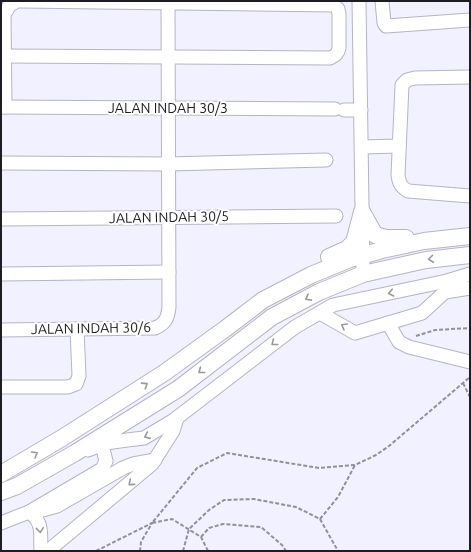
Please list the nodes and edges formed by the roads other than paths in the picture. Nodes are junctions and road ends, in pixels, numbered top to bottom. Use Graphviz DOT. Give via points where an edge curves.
graph roads {
  1 [pos="18,1"];
  2 [pos="359,1"];
  3 [pos="382,1"];
  4 [pos="168,2"];
  5 [pos="470,20"];
  6 [pos="4,56"];
  7 [pos="168,56"];
  8 [pos="470,77"];
  9 [pos="3,107"];
  10 [pos="168,108"];
  11 [pos="361,110"];
  12 [pos="399,146"];
  13 [pos="362,147"];
  14 [pos="326,160"];
  15 [pos="1,163"];
  16 [pos="168,164"];
  17 [pos="470,196"];
  18 [pos="362,212"];
  19 [pos="336,216"];
  20 [pos="1,218"];
  21 [pos="169,218"];
  22 [pos="467,236"];
  23 [pos="362,255"];
  24 [pos="470,255"];
  25 [pos="169,272"];
  26 [pos="1,274"];
  27 [pos="363,274"];
  28 [pos="466,275"];
  29 [pos="470,288"];
  30 [pos="444,292"];
  31 [pos="263,300"];
  32 [pos="320,313"];
  33 [pos="388,323"];
  34 [pos="77,329"];
  35 [pos="1,330"];
  36 [pos="470,362"];
  37 [pos="1,387"];
  38 [pos="177,418"];
  39 [pos="102,445"];
  40 [pos="63,460"];
  41 [pos="156,460"];
  42 [pos="1,474"];
  43 [pos="1,492"];
  44 [pos="29,512"];
  45 [pos="1,523"];
  46 [pos="41,551"];
  47 [pos="48,551"];
  1 -- 4 [label="street"];
  1 -- 6 [label="street" via="9,6 4,15"];
  2 -- 11 [label="street"];
  3 -- 5 [label="street" via="386,26"];
  4 -- 7 [label="street"];
  4 -- 7 [label="street" via="334,5 339,14 338,53 330,58"];
  6 -- 7 [label="street"];
  6 -- 9 [label="street"];
  7 -- 10 [label="street"];
  8 -- 12 [label="street" via="407,80 402,85 400,93"];
  9 -- 10 [label="street, JALAN INDAH 30/3"];
  10 -- 11 [label="street, JALAN INDAH 30/3"];
  10 -- 16 [label="street"];
  11 -- 13 [label="street"];
  12 -- 13 [label="street"];
  12 -- 17 [label="street" via="398,182 403,188 408,191"];
  13 -- 18 [label="street"];
  14 -- 16 [label="street"];
  15 -- 16 [label="street"];
  16 -- 21 [label="street"];
  18 -- 22 [label="main road" via="375,235 386,238"];
  18 -- 23 [label="street"];
  18 -- 31 [label="main road" via="354,242 347,249 291,276"];
  19 -- 21 [label="street, JALAN INDAH 30/5"];
  20 -- 21 [label="street, JALAN INDAH 30/5"];
  21 -- 25 [label="street"];
  22 -- 23 [label="main road" via="424,241"];
  23 -- 27 [label="street"];
  23 -- 31 [label="main road" via="311,275"];
  24 -- 27 [label="main road, one-way" via="426,260"];
  25 -- 26 [label="street"];
  25 -- 34 [label="street, JALAN INDAH 30/6" via="168,315 160,326"];
  27 -- 40 [label="main road, one-way" via="319,292 272,317 178,389"];
  28 -- 30 [label="street"];
  28 -- 32 [label="street, one-way" via="333,306"];
  29 -- 30 [label="street"];
  30 -- 33 [label="street" via="422,313"];
  42 -- 31 [label="main road, one-way" via="164,373"];
  33 -- 32 [label="street, one-way" via="355,333"];
  32 -- 38 [label="street, one-way" via="295,327"];
  33 -- 36 [label="street" via="399,342 409,347"];
  34 -- 35 [label="street, JALAN INDAH 30/6"];
  34 -- 37 [label="street" via="79,376 76,384 68,387"];
  38 -- 39 [label="street, one-way" via="144,438"];
  38 -- 41 [label="street" via="173,431"];
  39 -- 40 [label="street"];
  39 -- 44 [label="street" via="106,461 102,469"];
  40 -- 43 [label="main road" via="17,486"];
  41 -- 44 [label="street" via="122,468 57,506 45,511"];
  41 -- 47 [label="street, one-way"];
  44 -- 45 [label="street"];
  44 -- 46 [label="street, one-way" via="40,524"];
}
